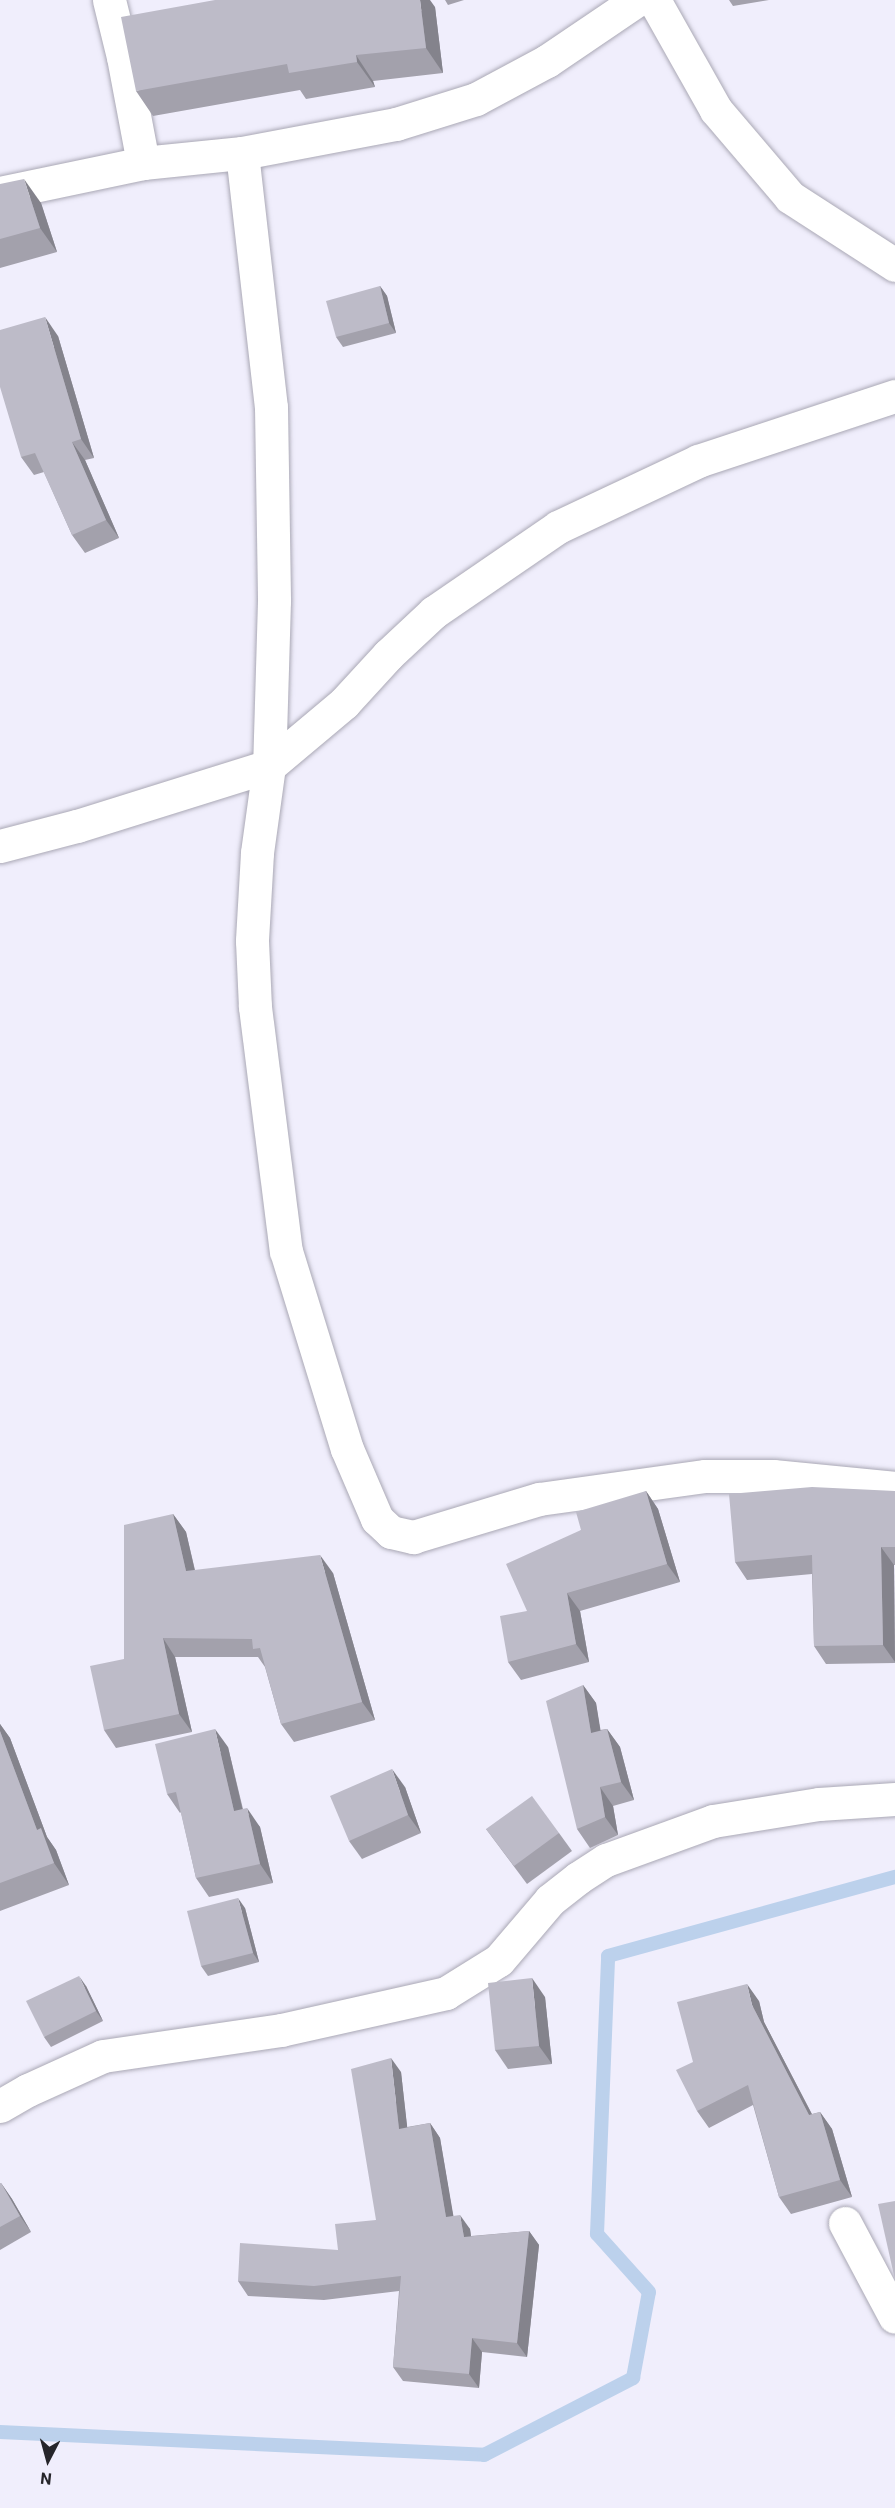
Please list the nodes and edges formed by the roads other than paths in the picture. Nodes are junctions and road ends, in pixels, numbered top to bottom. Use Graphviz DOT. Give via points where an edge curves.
graph roads {
  1 [pos="109,0"];
  2 [pos="637,0"];
  3 [pos="654,0"];
  4 [pos="242,153"];
  5 [pos="143,163"];
  6 [pos="0,192"];
  7 [pos="895,265"];
  8 [pos="895,396"];
  9 [pos="269,766"];
  10 [pos="0,846"];
  11 [pos="895,1488"];
  12 [pos="895,1799"];
  13 [pos="0,2106"];
  14 [pos="845,2223"];
  15 [pos="895,2318"];
  1 -- 5 [label="street"];
  2 -- 4 [label="street" via="547,61 476,99 396,124"];
  3 -- 7 [label="street" via="716,110 790,197"];
  4 -- 5 [label="street"];
  4 -- 9 [label="street" via="271,407 274,601"];
  5 -- 6 [label="street"];
  8 -- 9 [label="street" via="698,461 558,527 434,612 387,655 344,703"];
  9 -- 10 [label="street"];
  9 -- 11 [label="street" via="257,853 252,941 255,1006 286,1251 347,1449 377,1519 391,1532 413,1537 538,1499 705,1476 773,1476"];
  12 -- 13 [label="street" via="819,1804 713,1821 606,1860 578,1878 550,1900 499,1960 446,1993 281,2030 103,2056"];
  14 -- 15 [label="street"];
}
